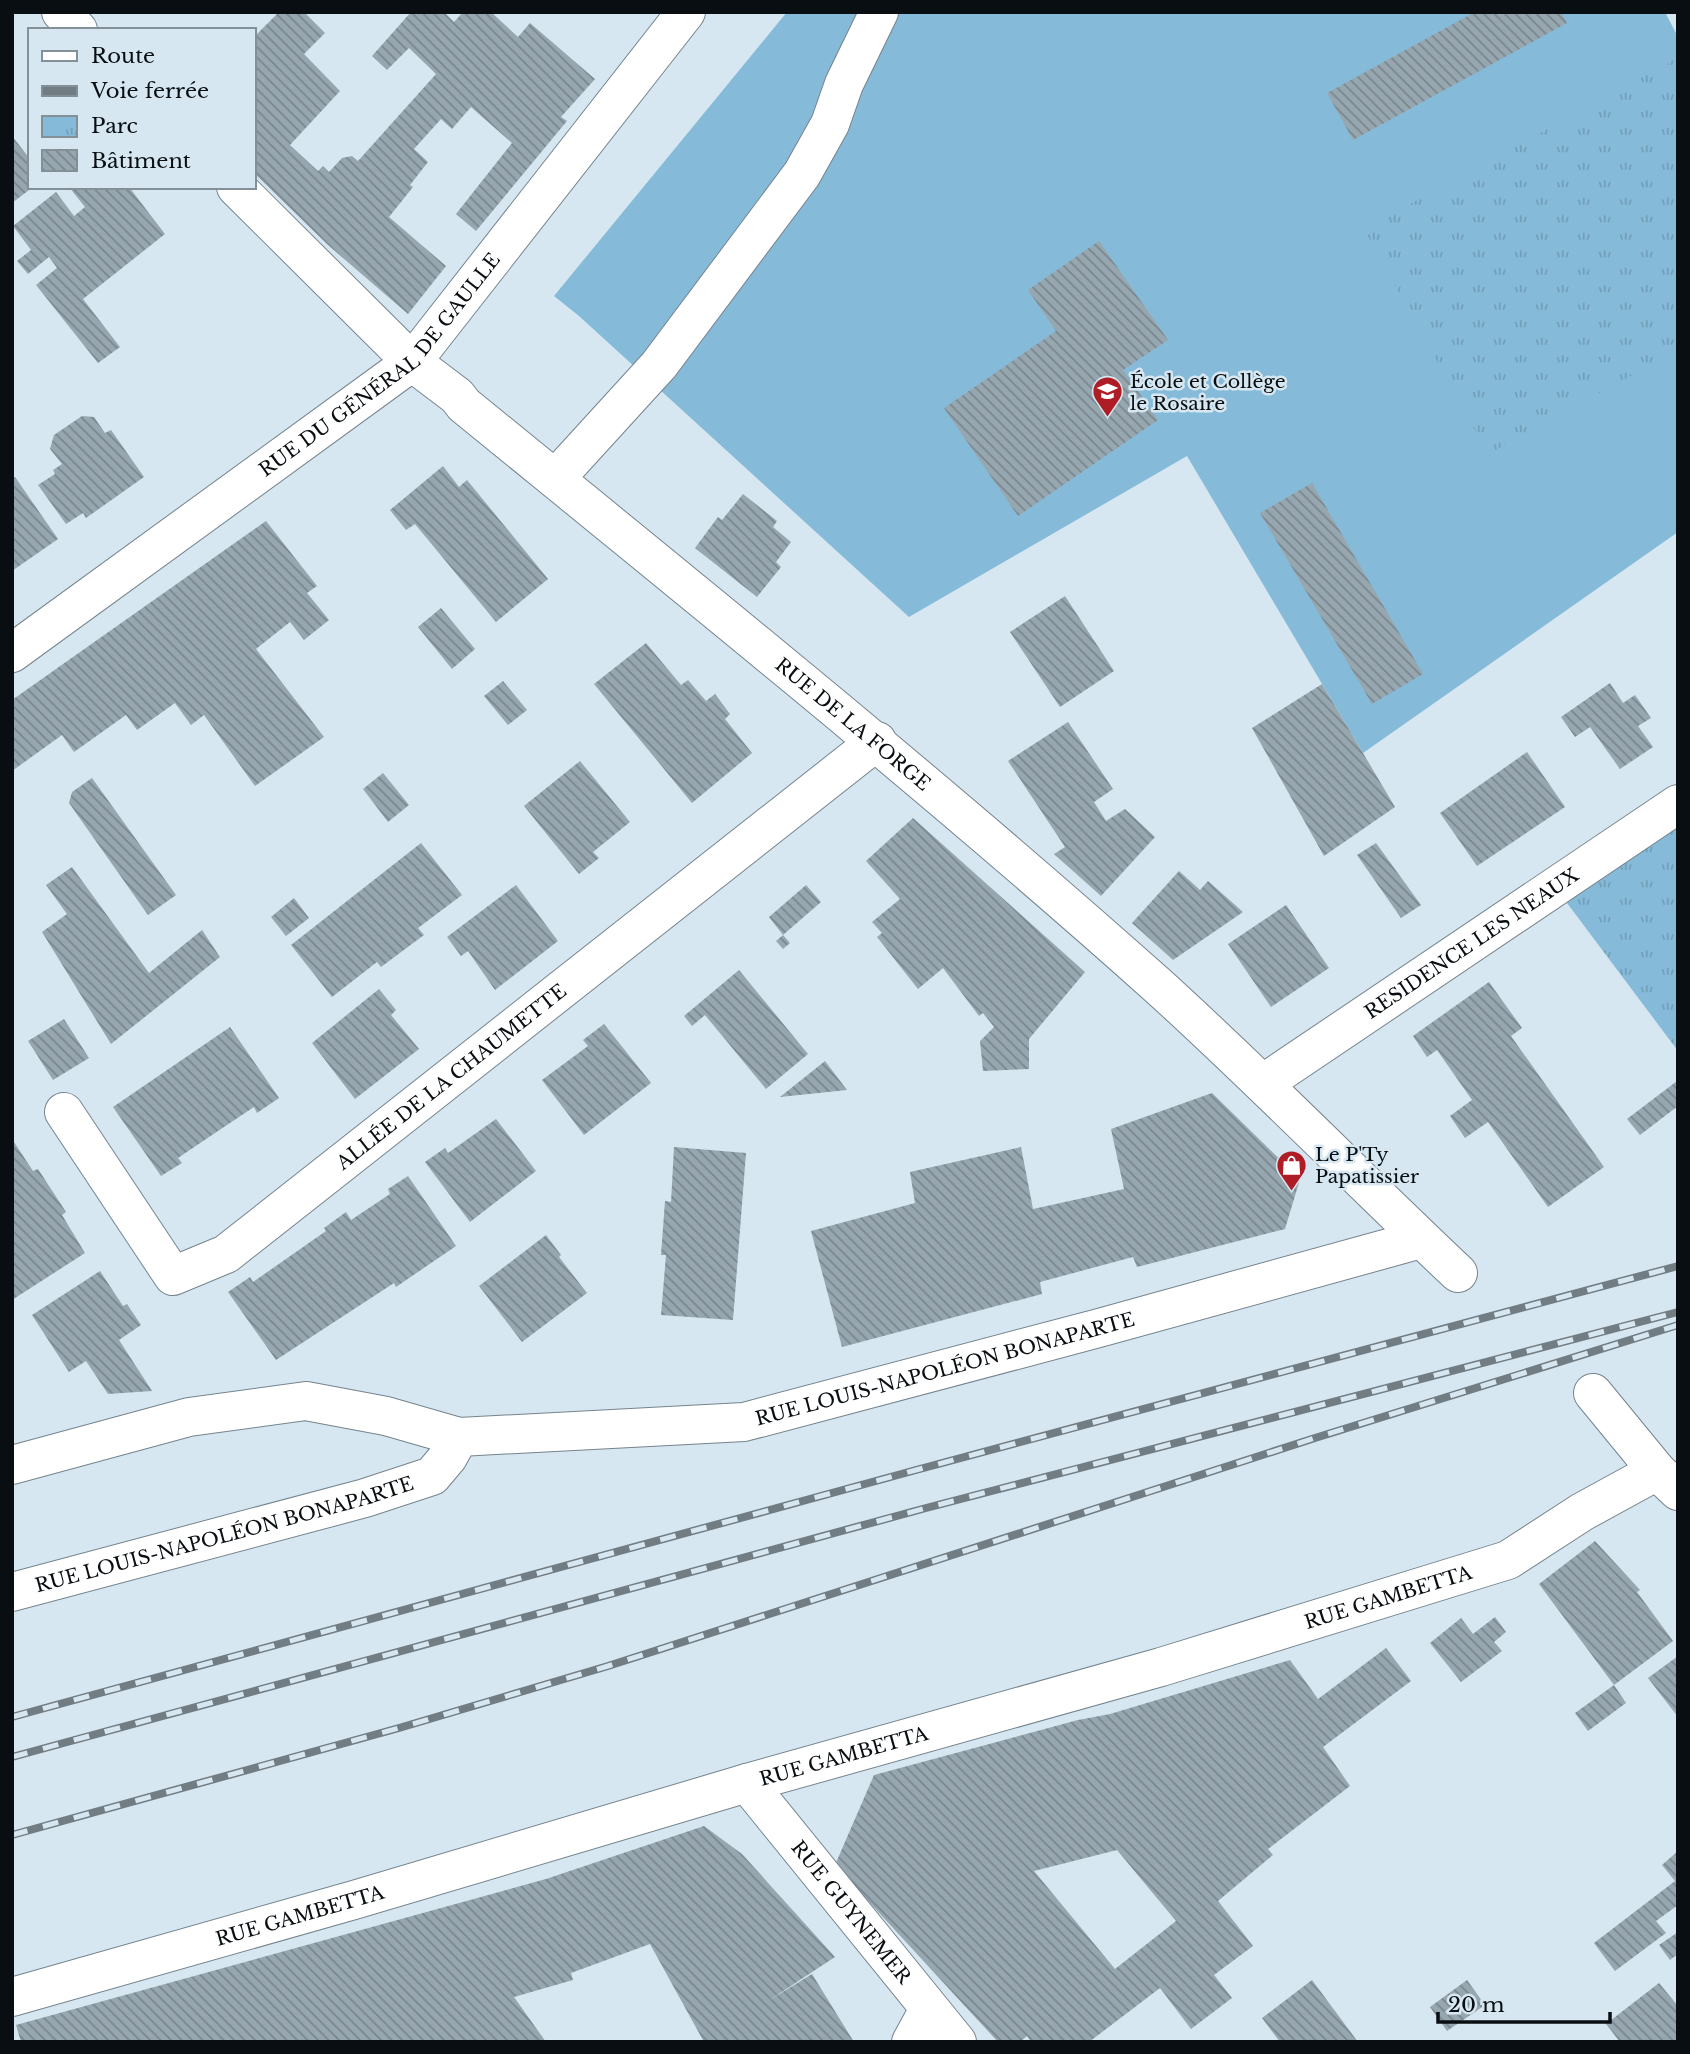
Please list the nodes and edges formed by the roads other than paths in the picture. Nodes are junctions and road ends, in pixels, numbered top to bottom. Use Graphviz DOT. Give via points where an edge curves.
graph roads {
  1 [pos="61,12"];
  2 [pos="686,12"];
  3 [pos="879,12"];
  4 [pos="76,28"];
  5 [pos="238,189"];
  6 [pos="412,362"];
  7 [pos="555,479"];
  8 [pos="12,653"];
  9 [pos="877,741"];
  10 [pos="1678,804"];
  11 [pos="1264,1083"];
  12 [pos="64,1112"];
  13 [pos="1421,1239"];
  14 [pos="1458,1273"];
  15 [pos="1593,1393"];
  16 [pos="459,1437"];
  17 [pos="12,1465"];
  18 [pos="1667,1481"];
  19 [pos="12,1592"];
  20 [pos="747,1783"];
  21 [pos="12,1997"];
  22 [pos="929,2009"];
  23 [pos="911,2042"];
  24 [pos="957,2042"];
  1 -- 4 [label="street"];
  2 -- 6 [label="street, RUE DU GÉNÉRAL DE GAULLE"];
  3 -- 7 [label="street" via="830,124 802,173 659,365"];
  5 -- 6 [label="street, RUE DE LA FORGE"];
  6 -- 7 [label="street, RUE DE LA FORGE"];
  6 -- 8 [label="street, RUE DU GÉNÉRAL DE GAULLE"];
  7 -- 9 [label="street, RUE DE LA FORGE"];
  9 -- 11 [label="street, RUE DE LA FORGE"];
  9 -- 12 [label="street, ALLÉE DE LA CHAUMETTE" via="226,1254 173,1276"];
  10 -- 11 [label="street, RESIDENCE LES NEAUX"];
  11 -- 13 [label="street, RUE DE LA FORGE"];
  13 -- 14 [label="street, RUE DE LA FORGE"];
  13 -- 16 [label="street, RUE LOUIS-NAPOLÉON BONAPARTE" via="744,1422"];
  15 -- 18 [label="street"];
  16 -- 17 [label="street, RUE LOUIS-NAPOLÉON BONAPARTE" via="386,1416 306,1401 189,1417"];
  16 -- 19 [label="street, RUE LOUIS-NAPOLÉON BONAPARTE" via="432,1476"];
  18 -- 20 [label="street, RUE GAMBETTA" via="1582,1512 1508,1560 1161,1667"];
  20 -- 21 [label="street, RUE GAMBETTA"];
  20 -- 22 [label="street, RUE GUYNEMER"];
  22 -- 23 [label="street"];
  22 -- 24 [label="street, RUE GUYNEMER"];
}
